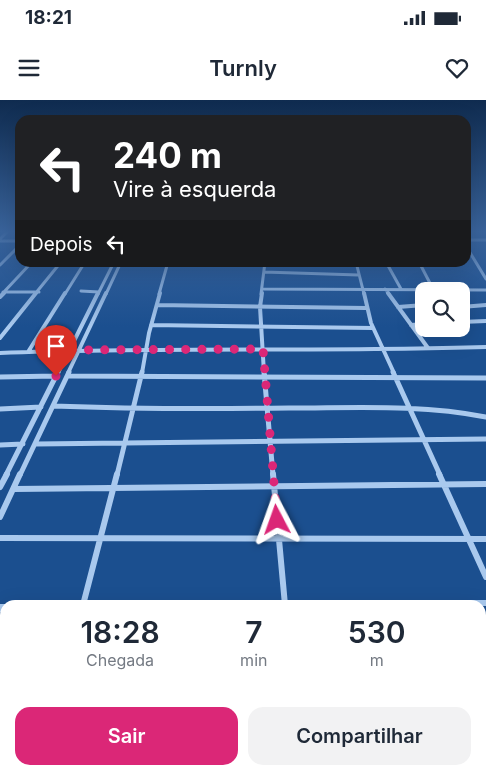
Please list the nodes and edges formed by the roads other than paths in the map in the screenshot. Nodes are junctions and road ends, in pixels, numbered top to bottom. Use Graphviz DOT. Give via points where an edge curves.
graph roads {
  1 [pos="477,264"];
  2 [pos="27,267"];
  3 [pos="57,267"];
  4 [pos="82,267"];
  5 [pos="112,267"];
  6 [pos="120,267"];
  7 [pos="167,267"];
  8 [pos="265,267"];
  9 [pos="357,267"];
  10 [pos="389,267"];
  11 [pos="421,267"];
  12 [pos="264,272"];
  13 [pos="359,275"];
  14 [pos="486,277"];
  15 [pos="428,282"];
  16 [pos="263,289"];
  17 [pos="385,289"];
  18 [pos="401,289"];
  19 [pos="415,289"];
  20 [pos="362,290"];
  21 [pos="470,290"];
  22 [pos="486,290"];
  23 [pos="81,291"];
  24 [pos="2,292"];
  25 [pos="39,292"];
  26 [pos="100,292"];
  27 [pos="0,297"];
  28 [pos="486,305"];
  29 [pos="156,306"];
  30 [pos="415,306"];
  31 [pos="470,306"];
  32 [pos="260,307"];
  33 [pos="398,307"];
  34 [pos="366,308"];
  35 [pos="486,321"];
  36 [pos="470,322"];
  37 [pos="151,325"];
  38 [pos="411,325"];
  39 [pos="415,325"];
  40 [pos="261,327"];
  41 [pos="373,328"];
  42 [pos="0,338"];
  43 [pos="486,347"];
  44 [pos="428,348"];
  45 [pos="263,349"];
  46 [pos="69,350"];
  47 [pos="80,350"];
  48 [pos="147,350"];
  49 [pos="382,350"];
  50 [pos="28,352"];
  51 [pos="0,353"];
  52 [pos="56,376"];
  53 [pos="68,376"];
  54 [pos="142,376"];
  55 [pos="264,376"];
  56 [pos="394,376"];
  57 [pos="0,377"];
  58 [pos="486,378"];
  59 [pos="53,406"];
  60 [pos="41,407"];
  61 [pos="408,407"];
  62 [pos="0,409"];
  63 [pos="267,409"];
  64 [pos="132,410"];
  65 [pos="486,417"];
  66 [pos="486,439"];
  67 [pos="423,440"];
  68 [pos="271,442"];
  69 [pos="23,444"];
  70 [pos="36,444"];
  71 [pos="125,444"];
  72 [pos="0,445"];
  73 [pos="443,484"];
  74 [pos="486,484"];
  75 [pos="274,485"];
  76 [pos="0,486"];
  77 [pos="113,488"];
  78 [pos="14,489"];
  79 [pos="0,517"];
  80 [pos="0,538"];
  81 [pos="101,538"];
  82 [pos="278,538"];
  83 [pos="486,539"];
  84 [pos="469,540"];
  85 [pos="486,577"];
  86 [pos="84,600"];
  87 [pos="285,600"];
  1 -- 14 [label="street"];
  2 -- 24 [label="street"];
  3 -- 25 [label="street"];
  4 -- 50 [label="street"];
  5 -- 26 [label="street"];
  6 -- 47 [label="street"];
  7 -- 29 [label="street"];
  8 -- 12 [label="street"];
  9 -- 13 [label="street"];
  10 -- 18 [label="street"];
  11 -- 15 [label="street"];
  12 -- 13 [label="street"];
  12 -- 16 [label="street"];
  13 -- 20 [label="street"];
  16 -- 20 [label="street"];
  16 -- 32 [label="street"];
  17 -- 18 [label="street"];
  17 -- 20 [label="street"];
  17 -- 33 [label="street"];
  18 -- 19 [label="street"];
  20 -- 34 [label="street"];
  21 -- 22 [label="street"];
  23 -- 26 [label="street"];
  24 -- 25 [label="street"];
  24 -- 27 [label="street"];
  25 -- 42 [label="street"];
  26 -- 46 [label="street"];
  28 -- 31 [label="street"];
  29 -- 32 [label="street"];
  29 -- 37 [label="street"];
  30 -- 33 [label="street"];
  32 -- 34 [label="street"];
  32 -- 40 [label="street"];
  33 -- 38 [label="street"];
  34 -- 41 [label="street"];
  35 -- 36 [label="street"];
  37 -- 40 [label="street"];
  37 -- 48 [label="street"];
  38 -- 39 [label="street"];
  38 -- 44 [label="street"];
  40 -- 41 [label="street"];
  40 -- 45 [label="street"];
  41 -- 49 [label="street"];
  43 -- 44 [label="street"];
  44 -- 49 [label="street"];
  45 -- 48 [label="street"];
  45 -- 49 [label="street"];
  45 -- 55 [label="street"];
  46 -- 47 [label="street"];
  46 -- 50 [label="street"];
  46 -- 52 [label="street"];
  47 -- 48 [label="street"];
  47 -- 53 [label="street"];
  48 -- 54 [label="street"];
  49 -- 56 [label="street"];
  50 -- 51 [label="street"];
  52 -- 57 [label="street"];
  52 -- 60 [label="street"];
  53 -- 54 [label="street"];
  53 -- 59 [label="street"];
  54 -- 55 [label="street"];
  54 -- 64 [label="street"];
  55 -- 56 [label="street"];
  55 -- 63 [label="street"];
  56 -- 58 [label="street"];
  56 -- 61 [label="street"];
  59 -- 64 [label="street"];
  59 -- 70 [label="street"];
  60 -- 62 [label="street"];
  60 -- 69 [label="street"];
  61 -- 63 [label="street"];
  61 -- 65 [label="street"];
  61 -- 67 [label="street"];
  63 -- 64 [label="street"];
  63 -- 68 [label="street"];
  64 -- 71 [label="street"];
  66 -- 67 [label="street"];
  67 -- 68 [label="street"];
  67 -- 73 [label="street"];
  68 -- 71 [label="street"];
  68 -- 75 [label="street"];
  69 -- 72 [label="street"];
  69 -- 76 [label="street"];
  70 -- 71 [label="street"];
  70 -- 78 [label="street"];
  71 -- 77 [label="street"];
  73 -- 74 [label="street"];
  73 -- 75 [label="street"];
  73 -- 84 [label="street"];
  75 -- 77 [label="street"];
  75 -- 82 [label="street"];
  77 -- 78 [label="street"];
  77 -- 81 [label="street"];
  78 -- 79 [label="street"];
  80 -- 81 [label="street"];
  81 -- 82 [label="street"];
  81 -- 86 [label="street"];
  82 -- 84 [label="street"];
  82 -- 87 [label="street"];
  83 -- 84 [label="street"];
  84 -- 85 [label="street"];
}
